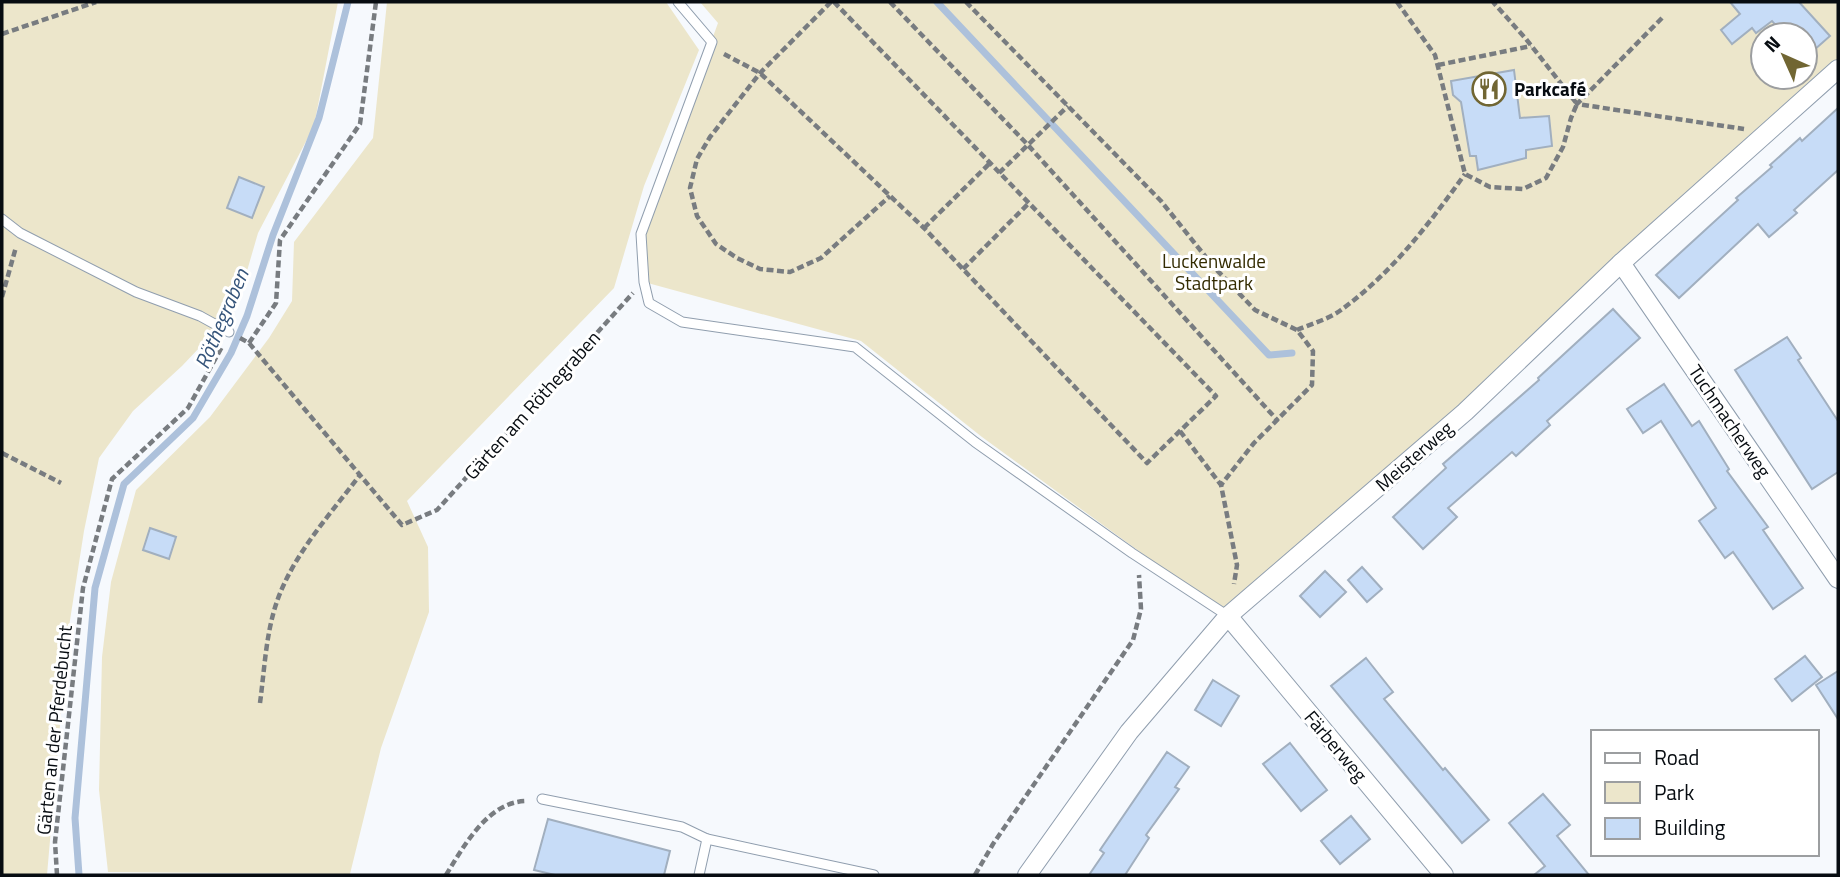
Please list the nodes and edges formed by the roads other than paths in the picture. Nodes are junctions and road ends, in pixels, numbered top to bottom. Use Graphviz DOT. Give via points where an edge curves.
graph roads {
  1 [pos="678,2"];
  2 [pos="1838,69"];
  3 [pos="2,219"];
  4 [pos="1622,263"];
  5 [pos="229,332"];
  6 [pos="1838,579"];
  7 [pos="1228,616"];
  8 [pos="542,799"];
  9 [pos="707,839"];
  10 [pos="699,875"];
  11 [pos="874,875"];
  12 [pos="1027,875"];
  13 [pos="1444,875"];
  1 -- 7 [label="lane" via="711,45 641,234 643,282 649,303 682,322 855,347 975,442"];
  2 -- 4 [label="street, Meisterweg"];
  3 -- 5 [label="lane" via="20,233 136,292"];
  4 -- 6 [label="street, Tuchmacherweg"];
  4 -- 7 [label="street, Meisterweg" via="1465,412"];
  7 -- 12 [label="street, Meisterweg" via="1129,732"];
  7 -- 13 [label="street, Färberweg"];
  8 -- 9 [label="lane" via="682,827"];
  9 -- 10 [label="lane"];
  9 -- 11 [label="lane"];
}
